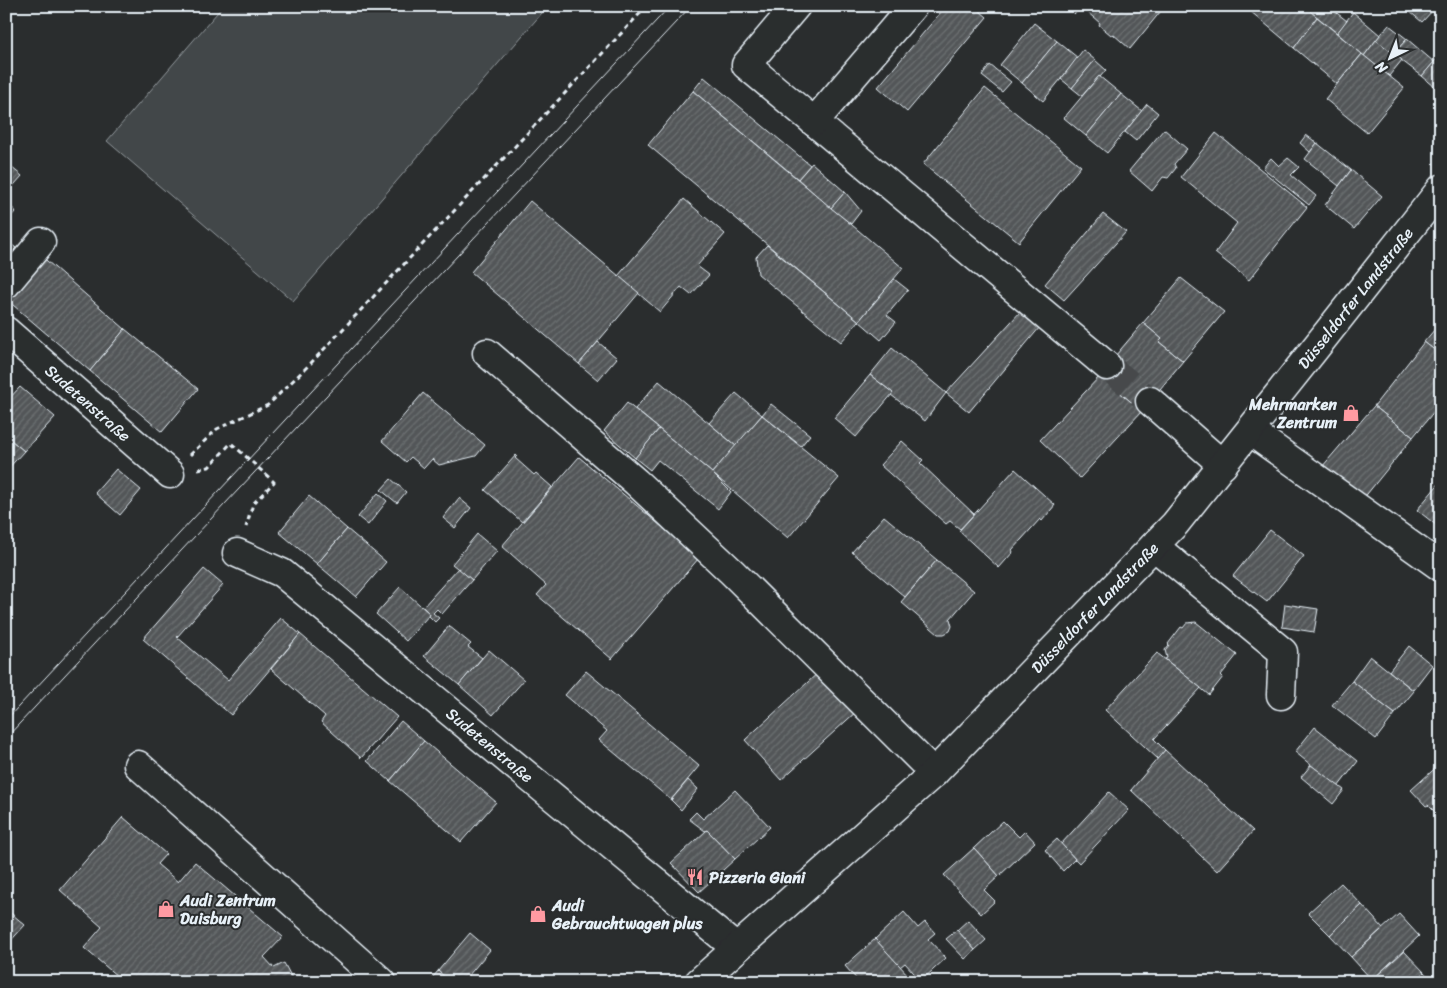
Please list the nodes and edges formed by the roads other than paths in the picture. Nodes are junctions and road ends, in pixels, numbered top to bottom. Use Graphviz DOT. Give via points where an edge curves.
graph roads {
  1 [pos="796,6"];
  2 [pos="913,6"];
  3 [pos="814,122"];
  4 [pos="1441,189"];
  5 [pos="41,242"];
  6 [pos="6,284"];
  7 [pos="7,333"];
  8 [pos="487,353"];
  9 [pos="1107,366"];
  10 [pos="1150,401"];
  11 [pos="1250,430"];
  12 [pos="1223,465"];
  13 [pos="170,474"];
  14 [pos="1154,546"];
  15 [pos="237,553"];
  16 [pos="1441,568"];
  17 [pos="1281,695"];
  18 [pos="138,765"];
  19 [pos="934,772"];
  20 [pos="736,948"];
  21 [pos="382,982"];
  22 [pos="699,982"];
  1 -- 3 [label="main road" via="746,65"];
  2 -- 3 [label="main road"];
  3 -- 9 [label="main road"];
  4 -- 11 [label="main road, Düsseldorfer Landstraße"];
  5 -- 6 [label="main road"];
  7 -- 13 [label="main road, Sudetenstraße"];
  8 -- 19 [label="main road" via="636,482"];
  10 -- 12 [label="main road"];
  11 -- 12 [label="main road, Düsseldorfer Landstraße"];
  11 -- 16 [label="main road"];
  12 -- 14 [label="main road, Düsseldorfer Landstraße"];
  14 -- 17 [label="main road" via="1284,652"];
  14 -- 19 [label="main road, Düsseldorfer Landstraße"];
  15 -- 20 [label="main road, Sudetenstraße" via="282,573"];
  18 -- 21 [label="main road"];
  19 -- 20 [label="main road, Düsseldorfer Landstraße"];
  20 -- 22 [label="main road, Düsseldorfer Landstraße"];
}
